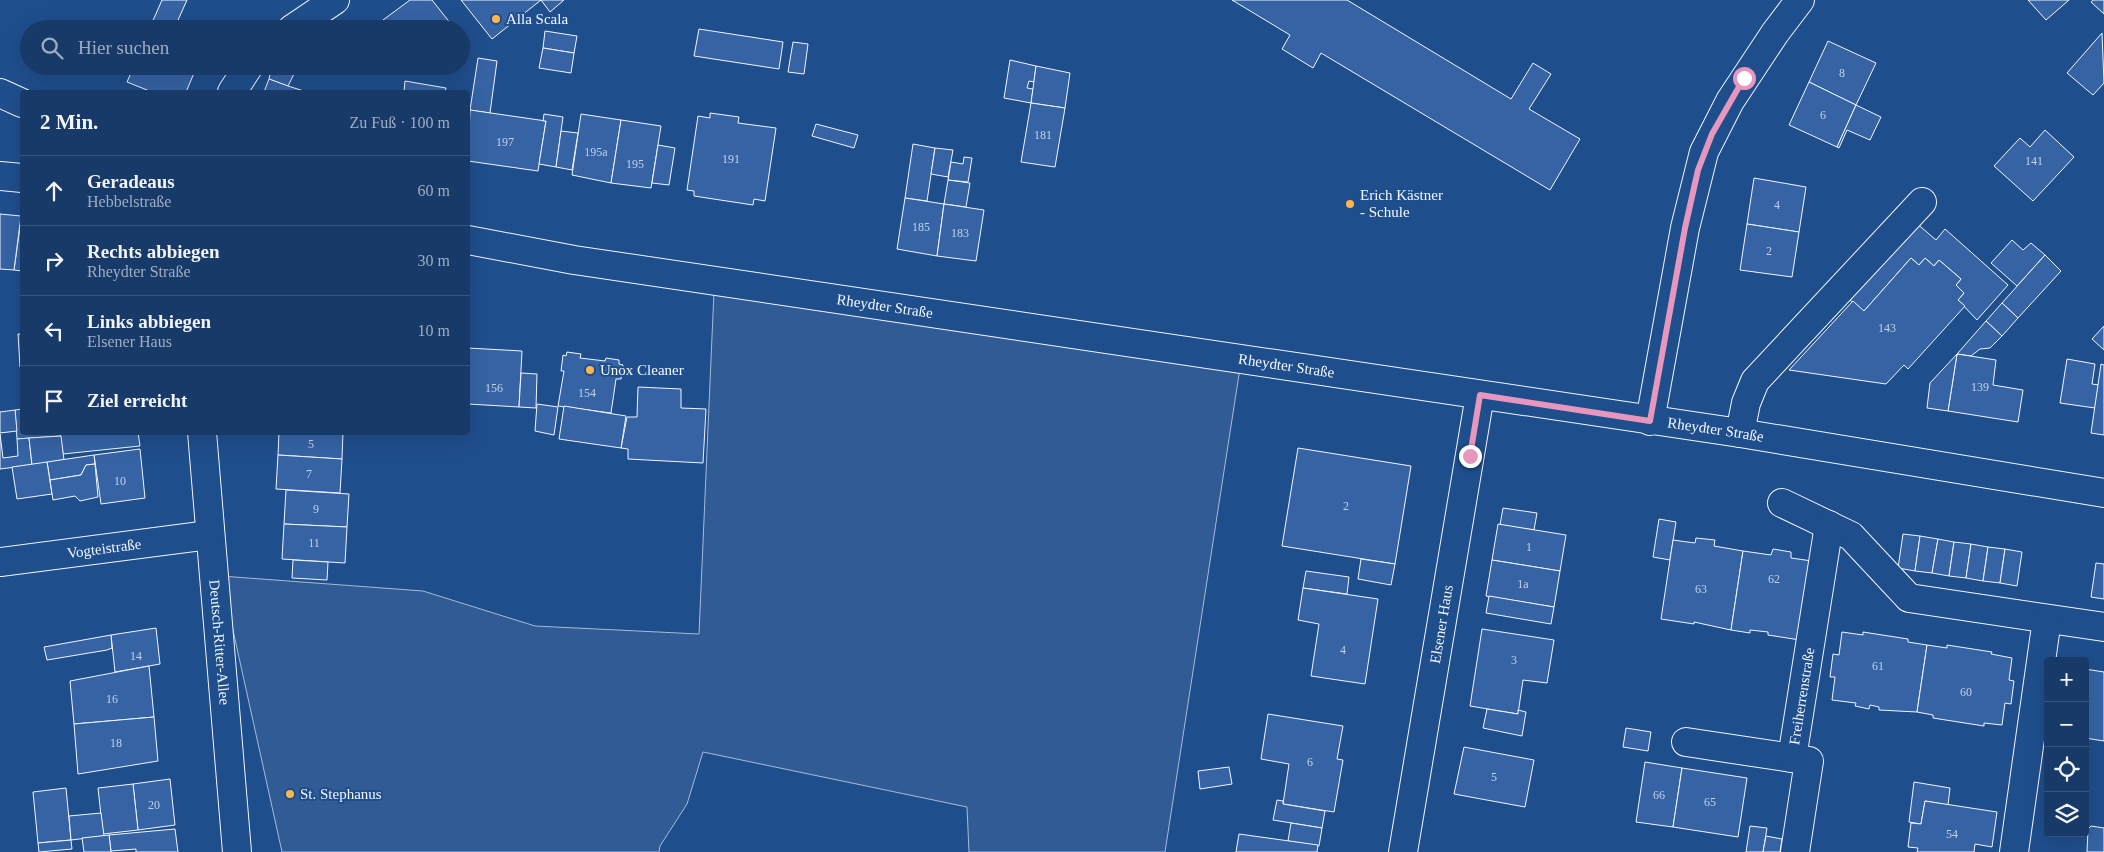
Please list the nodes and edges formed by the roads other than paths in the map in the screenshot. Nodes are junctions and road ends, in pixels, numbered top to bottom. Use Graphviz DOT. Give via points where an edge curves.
graph roads {
  1 [pos="335,0"];
  2 [pos="1793,4"];
  3 [pos="305,20"];
  4 [pos="243,75"];
  5 [pos="233,90"];
  6 [pos="0,94"];
  7 [pos="20,102"];
  8 [pos="0,176"];
  9 [pos="20,178"];
  10 [pos="1922,202"];
  11 [pos="470,240"];
  12 [pos="1480,395"];
  13 [pos="1650,421"];
  14 [pos="1740,433"];
  15 [pos="202,435"];
  16 [pos="2104,493"];
  17 [pos="1782,503"];
  18 [pos="1829,524"];
  19 [pos="209,535"];
  20 [pos="0,562"];
  21 [pos="2047,619"];
  22 [pos="2104,627"];
  23 [pos="1686,742"];
  24 [pos="1792,758"];
  25 [pos="237,852"];
  26 [pos="1403,852"];
  27 [pos="1795,852"];
  28 [pos="2014,852"];
  1 -- 3 [label="street"];
  2 -- 13 [label="street" via="1730,101 1704,152 1685,228"];
  4 -- 5 [label="street"];
  6 -- 7 [label="street"];
  8 -- 9 [label="street"];
  10 -- 14 [label="street" via="1755,381 1746,403"];
  11 -- 12 [label="street, Rheydter Straße" via="574,260"];
  12 -- 13 [label="street, Rheydter Straße"];
  12 -- 26 [label="street, Elsener Haus"];
  13 -- 14 [label="street, Rheydter Straße"];
  14 -- 16 [label="street, Rheydter Straße"];
  15 -- 19 [label="street, Deutsch-Ritter-Allee"];
  17 -- 18 [label="street"];
  18 -- 21 [label="street" via="1851,536 1909,598"];
  18 -- 24 [label="street, Freiherrenstraße"];
  19 -- 20 [label="street, Vogteistraße"];
  19 -- 25 [label="street, Deutsch-Ritter-Allee"];
  21 -- 22 [label="street"];
  21 -- 28 [label="street"];
  23 -- 24 [label="street"];
  24 -- 27 [label="street, Freiherrenstraße" via="1809,761"];
}
